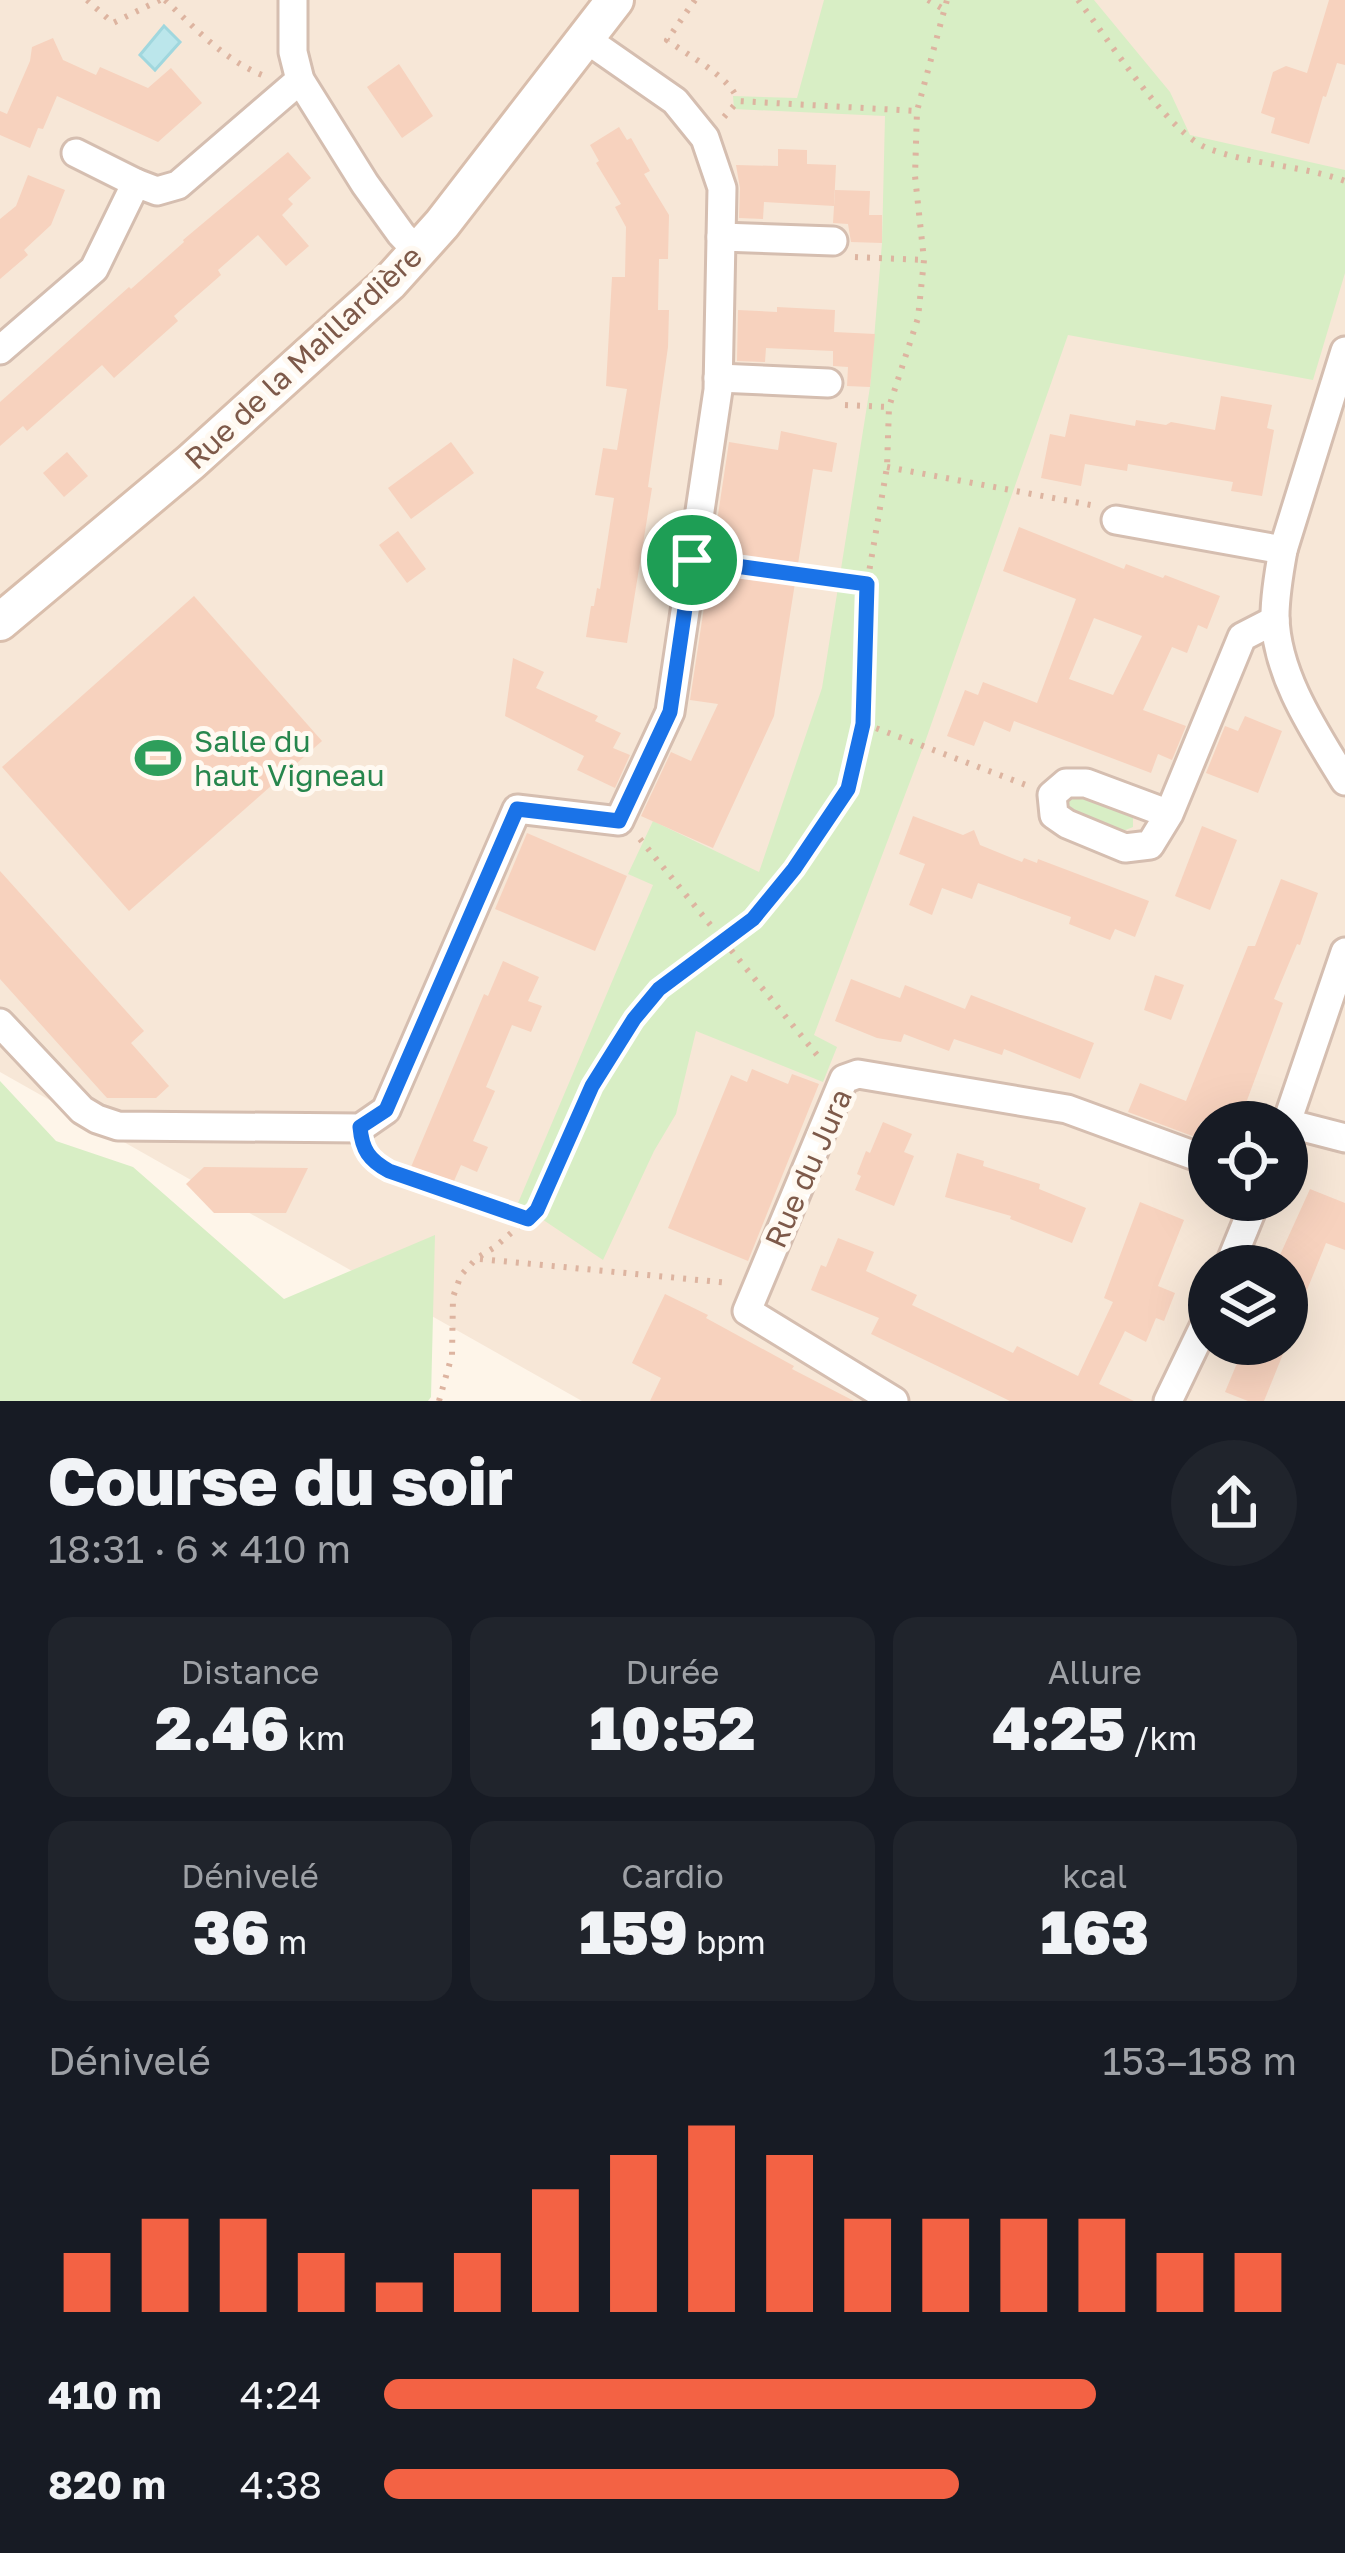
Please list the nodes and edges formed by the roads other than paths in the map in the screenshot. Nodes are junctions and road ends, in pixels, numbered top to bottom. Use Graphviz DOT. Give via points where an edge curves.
graph roads {
  1 [pos="293,0"];
  2 [pos="615,0"];
  3 [pos="586,39"];
  4 [pos="292,86"];
  5 [pos="76,154"];
  6 [pos="136,183"];
  7 [pos="721,237"];
  8 [pos="833,241"];
  9 [pos="418,252"];
  10 [pos="0,350"];
  11 [pos="1345,351"];
  12 [pos="718,378"];
  13 [pos="828,383"];
  14 [pos="1116,520"];
  15 [pos="1283,550"];
  16 [pos="2,618"];
  17 [pos="1275,620"];
  18 [pos="1345,781"];
  19 [pos="1168,814"];
  20 [pos="1345,952"];
  21 [pos="0,1023"];
  22 [pos="1294,1101"];
  23 [pos="1308,1128"];
  24 [pos="1345,1138"];
  25 [pos="1188,1153"];
  26 [pos="1188,1360"];
  27 [pos="894,1401"];
  28 [pos="1168,1401"];
  1 -- 4 [label="street"];
  2 -- 3 [label="street, Rue de la Maillardière"];
  3 -- 7 [label="street" via="675,101 705,138 722,188"];
  3 -- 9 [label="street, Rue de la Maillardière"];
  4 -- 6 [label="street" via="178,185 157,191"];
  4 -- 9 [label="street"];
  5 -- 6 [label="street"];
  6 -- 10 [label="street" via="94,269"];
  7 -- 8 [label="street"];
  7 -- 12 [label="street"];
  9 -- 16 [label="street, Rue de la Maillardière" via="191,462"];
  11 -- 15 [label="street"];
  12 -- 13 [label="street"];
  12 -- 21 [label="street" via="670,712 619,821 517,809 386,1110 360,1127 118,1126 82,1110"];
  14 -- 15 [label="street"];
  15 -- 17 [label="street"];
  17 -- 18 [label="street" via="1291,683"];
  17 -- 19 [label="street" via="1242,637"];
  19 -- 19 [label="street" via="1085,782 1066,783 1052,795 1054,815 1125,848 1150,845"];
  20 -- 22 [label="street"];
  23 -- 24 [label="street"];
  25 -- 27 [label="street, Rue du Jura" via="1067,1109 858,1074 844,1079 747,1311"];
  26 -- 28 [label="street"];
}
